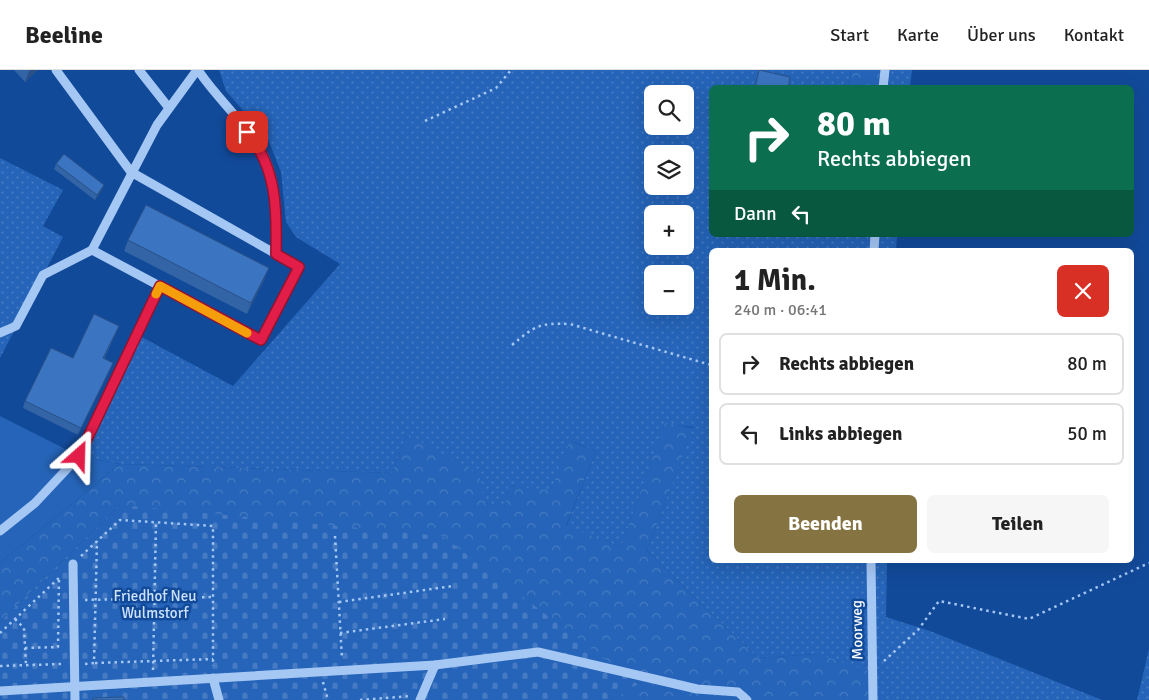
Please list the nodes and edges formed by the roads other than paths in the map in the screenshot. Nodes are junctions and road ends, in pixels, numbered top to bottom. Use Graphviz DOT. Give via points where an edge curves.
graph roads {
  1 [pos="56,70"];
  2 [pos="139,70"];
  3 [pos="198,70"];
  4 [pos="885,70"];
  5 [pos="883,85"];
  6 [pos="169,108"];
  7 [pos="131,172"];
  8 [pos="92,250"];
  9 [pos="276,254"];
  10 [pos="160,286"];
  11 [pos="0,333"];
  12 [pos="0,531"];
  13 [pos="871,563"];
  14 [pos="73,564"];
  15 [pos="435,665"];
  16 [pos="213,678"];
  17 [pos="76,686"];
  18 [pos="0,691"];
  19 [pos="421,698"];
  20 [pos="75,700"];
  21 [pos="218,700"];
  22 [pos="746,700"];
  23 [pos="873,700"];
  1 -- 7 [label="street"];
  2 -- 6 [label="street"];
  3 -- 6 [label="street"];
  3 -- 9 [label="street" via="259,146 272,175 278,210"];
  4 -- 5 [label="street"];
  6 -- 7 [label="street"];
  7 -- 8 [label="street"];
  7 -- 9 [label="street"];
  8 -- 10 [label="street"];
  8 -- 11 [label="street" via="43,275 16,326"];
  9 -- 10 [label="street" via="299,267 261,340"];
  10 -- 12 [label="street" via="79,456 35,503"];
  13 -- 23 [label="street, Moorweg"];
  14 -- 17 [label="street"];
  15 -- 16 [label="street"];
  15 -- 19 [label="street"];
  15 -- 22 [label="street" via="538,652 697,689 738,692"];
  16 -- 17 [label="street"];
  16 -- 21 [label="street"];
  17 -- 18 [label="street"];
  17 -- 20 [label="street"];
}
